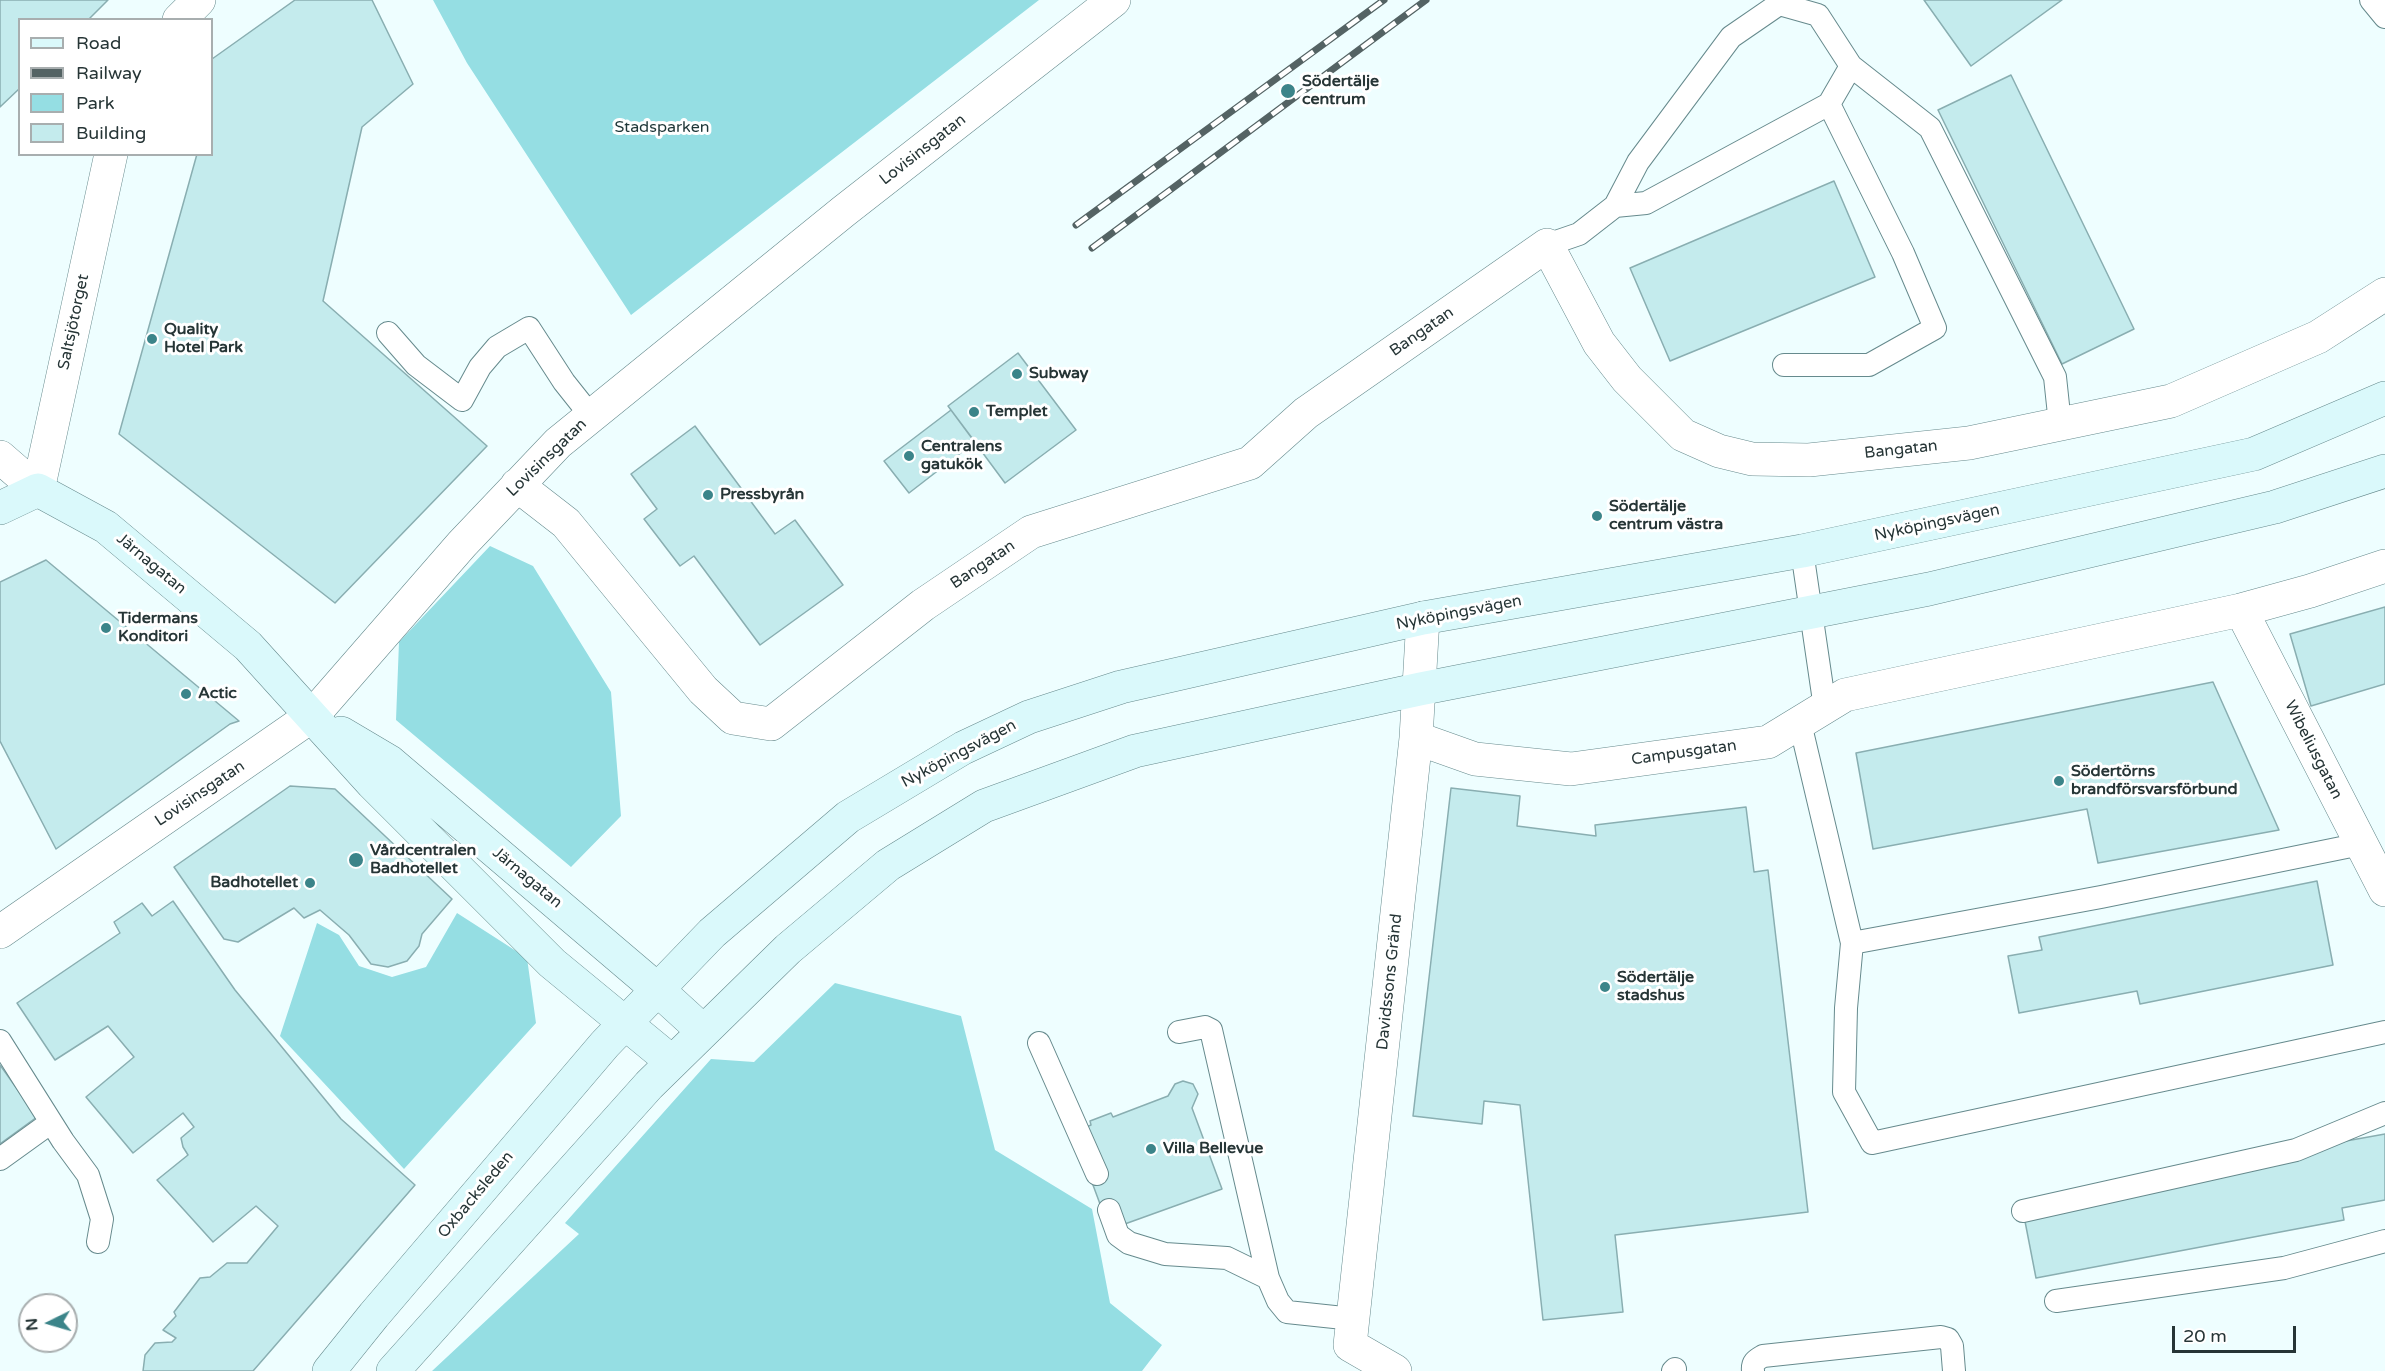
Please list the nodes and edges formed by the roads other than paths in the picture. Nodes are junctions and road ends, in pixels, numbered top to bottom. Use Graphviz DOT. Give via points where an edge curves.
graph roads {
  1 [pos="199,0"];
  2 [pos="1114,0"];
  3 [pos="2371,0"];
  4 [pos="181,18"];
  5 [pos="2385,18"];
  6 [pos="1851,66"];
  7 [pos="1829,104"];
  8 [pos="111,156"];
  9 [pos="1615,206"];
  10 [pos="1547,245"];
  11 [pos="2385,294"];
  12 [pos="388,333"];
  13 [pos="1784,365"];
  14 [pos="2385,398"];
  15 [pos="591,416"];
  16 [pos="2060,424"];
  17 [pos="0,457"];
  18 [pos="2385,471"];
  19 [pos="517,485"];
  20 [pos="38,490"];
  21 [pos="0,508"];
  22 [pos="1802,552"];
  23 [pos="2385,566"];
  24 [pos="2241,610"];
  25 [pos="1812,612"];
  26 [pos="1423,618"];
  27 [pos="1420,689"];
  28 [pos="313,715"];
  29 [pos="1812,715"];
  30 [pos="1416,738"];
  31 [pos="2376,865"];
  32 [pos="0,932"];
  33 [pos="1852,943"];
  34 [pos="657,989"];
  35 [pos="626,1023"];
  36 [pos="703,1031"];
  37 [pos="1179,1032"];
  38 [pos="2385,1032"];
  39 [pos="0,1041"];
  40 [pos="1039,1042"];
  41 [pos="671,1061"];
  42 [pos="2385,1113"];
  43 [pos="50,1123"];
  44 [pos="0,1159"];
  45 [pos="1096,1174"];
  46 [pos="1109,1210"];
  47 [pos="2023,1211"];
  48 [pos="2385,1241"];
  49 [pos="98,1242"];
  50 [pos="1268,1278"];
  51 [pos="2056,1301"];
  52 [pos="1352,1332"];
  53 [pos="329,1371"];
  54 [pos="393,1371"];
  55 [pos="1395,1371"];
  56 [pos="1753,1371"];
  57 [pos="1954,1371"];
  1 -- 4 [label="street"];
  2 -- 15 [label="street, Lovisinsgatan"];
  3 -- 5 [label="lane"];
  6 -- 7 [label="lane"];
  6 -- 9 [label="lane" via="1818,15 1779,4 1731,37 1638,162"];
  6 -- 16 [label="lane" via="1930,128 2055,377"];
  7 -- 9 [label="lane" via="1646,203"];
  7 -- 13 [label="lane" via="1904,253 1935,328 1869,365"];
  8 -- 20 [label="street, Saltsjötorget"];
  9 -- 10 [label="lane" via="1579,234"];
  10 -- 16 [label="street, Bangatan" via="1599,343 1628,379 1683,435 1719,452 1752,459 1809,460 1969,443"];
  10 -- 19 [label="street, Bangatan" via="1306,413 1250,463 1031,532 923,605 771,724 733,718 703,690 566,523"];
  11 -- 16 [label="street, Bangatan" via="2318,337 2171,401"];
  12 -- 15 [label="lane" via="416,365 462,400 480,367 497,347 529,328"];
  14 -- 22 [label="main road, Nyköpingsvägen" via="2254,454"];
  15 -- 19 [label="street, Lovisinsgatan"];
  17 -- 20 [label="street, Järnagatan"];
  18 -- 25 [label="main road" via="2275,507 1929,589"];
  19 -- 28 [label="street, Lovisinsgatan"];
  20 -- 21 [label="main road"];
  20 -- 28 [label="main road, Järnagatan" via="115,534 248,646"];
  22 -- 25 [label="lane"];
  22 -- 26 [label="main road, Nyköpingsvägen"];
  23 -- 24 [label="street"];
  24 -- 29 [label="street, Campusgatan" via="1845,695"];
  24 -- 31 [label="street, Wibeliusgatan"];
  25 -- 27 [label="main road"];
  25 -- 29 [label="lane"];
  26 -- 27 [label="street, Davidssons Gränd"];
  26 -- 34 [label="main road, Nyköpingsvägen" via="1121,687 1029,717 963,748 848,817 712,933"];
  27 -- 30 [label="street, Davidssons Gränd"];
  27 -- 36 [label="main road" via="1136,751 984,806 888,865 788,950"];
  28 -- 32 [label="street, Lovisinsgatan"];
  28 -- 34 [label="main road, Järnagatan" via="390,762"];
  28 -- 35 [label="main road, Järnagatan" via="372,783 544,954"];
  29 -- 30 [label="street, Campusgatan" via="1768,742 1571,769 1475,759"];
  29 -- 33 [label="lane"];
  30 -- 52 [label="street, Davidssons Gränd"];
  31 -- 33 [label="lane" via="2101,897"];
  33 -- 38 [label="lane" via="1844,1092 1872,1143"];
  34 -- 35 [label="main road, Nyköpingsvägen"];
  34 -- 36 [label="main road, Järnagatan"];
  35 -- 41 [label="main road, Järnagatan"];
  35 -- 53 [label="main road, Oxbacksleden"];
  36 -- 41 [label="main road"];
  37 -- 50 [label="lane" via="1205,1027 1211,1030"];
  39 -- 43 [label="lane"];
  40 -- 45 [label="lane"];
  41 -- 54 [label="main road"];
  42 -- 47 [label="lane" via="2296,1150"];
  43 -- 44 [label="lane"];
  43 -- 49 [label="lane" via="88,1175 102,1218"];
  46 -- 50 [label="lane" via="1118,1235 1129,1243 1166,1254 1227,1258"];
  48 -- 51 [label="lane" via="2284,1268"];
  50 -- 52 [label="lane" via="1287,1312"];
  52 -- 55 [label="street"];
  56 -- 57 [label="lane" via="1756,1360 1763,1356 1941,1338 1948,1339 1952,1346"];
}
